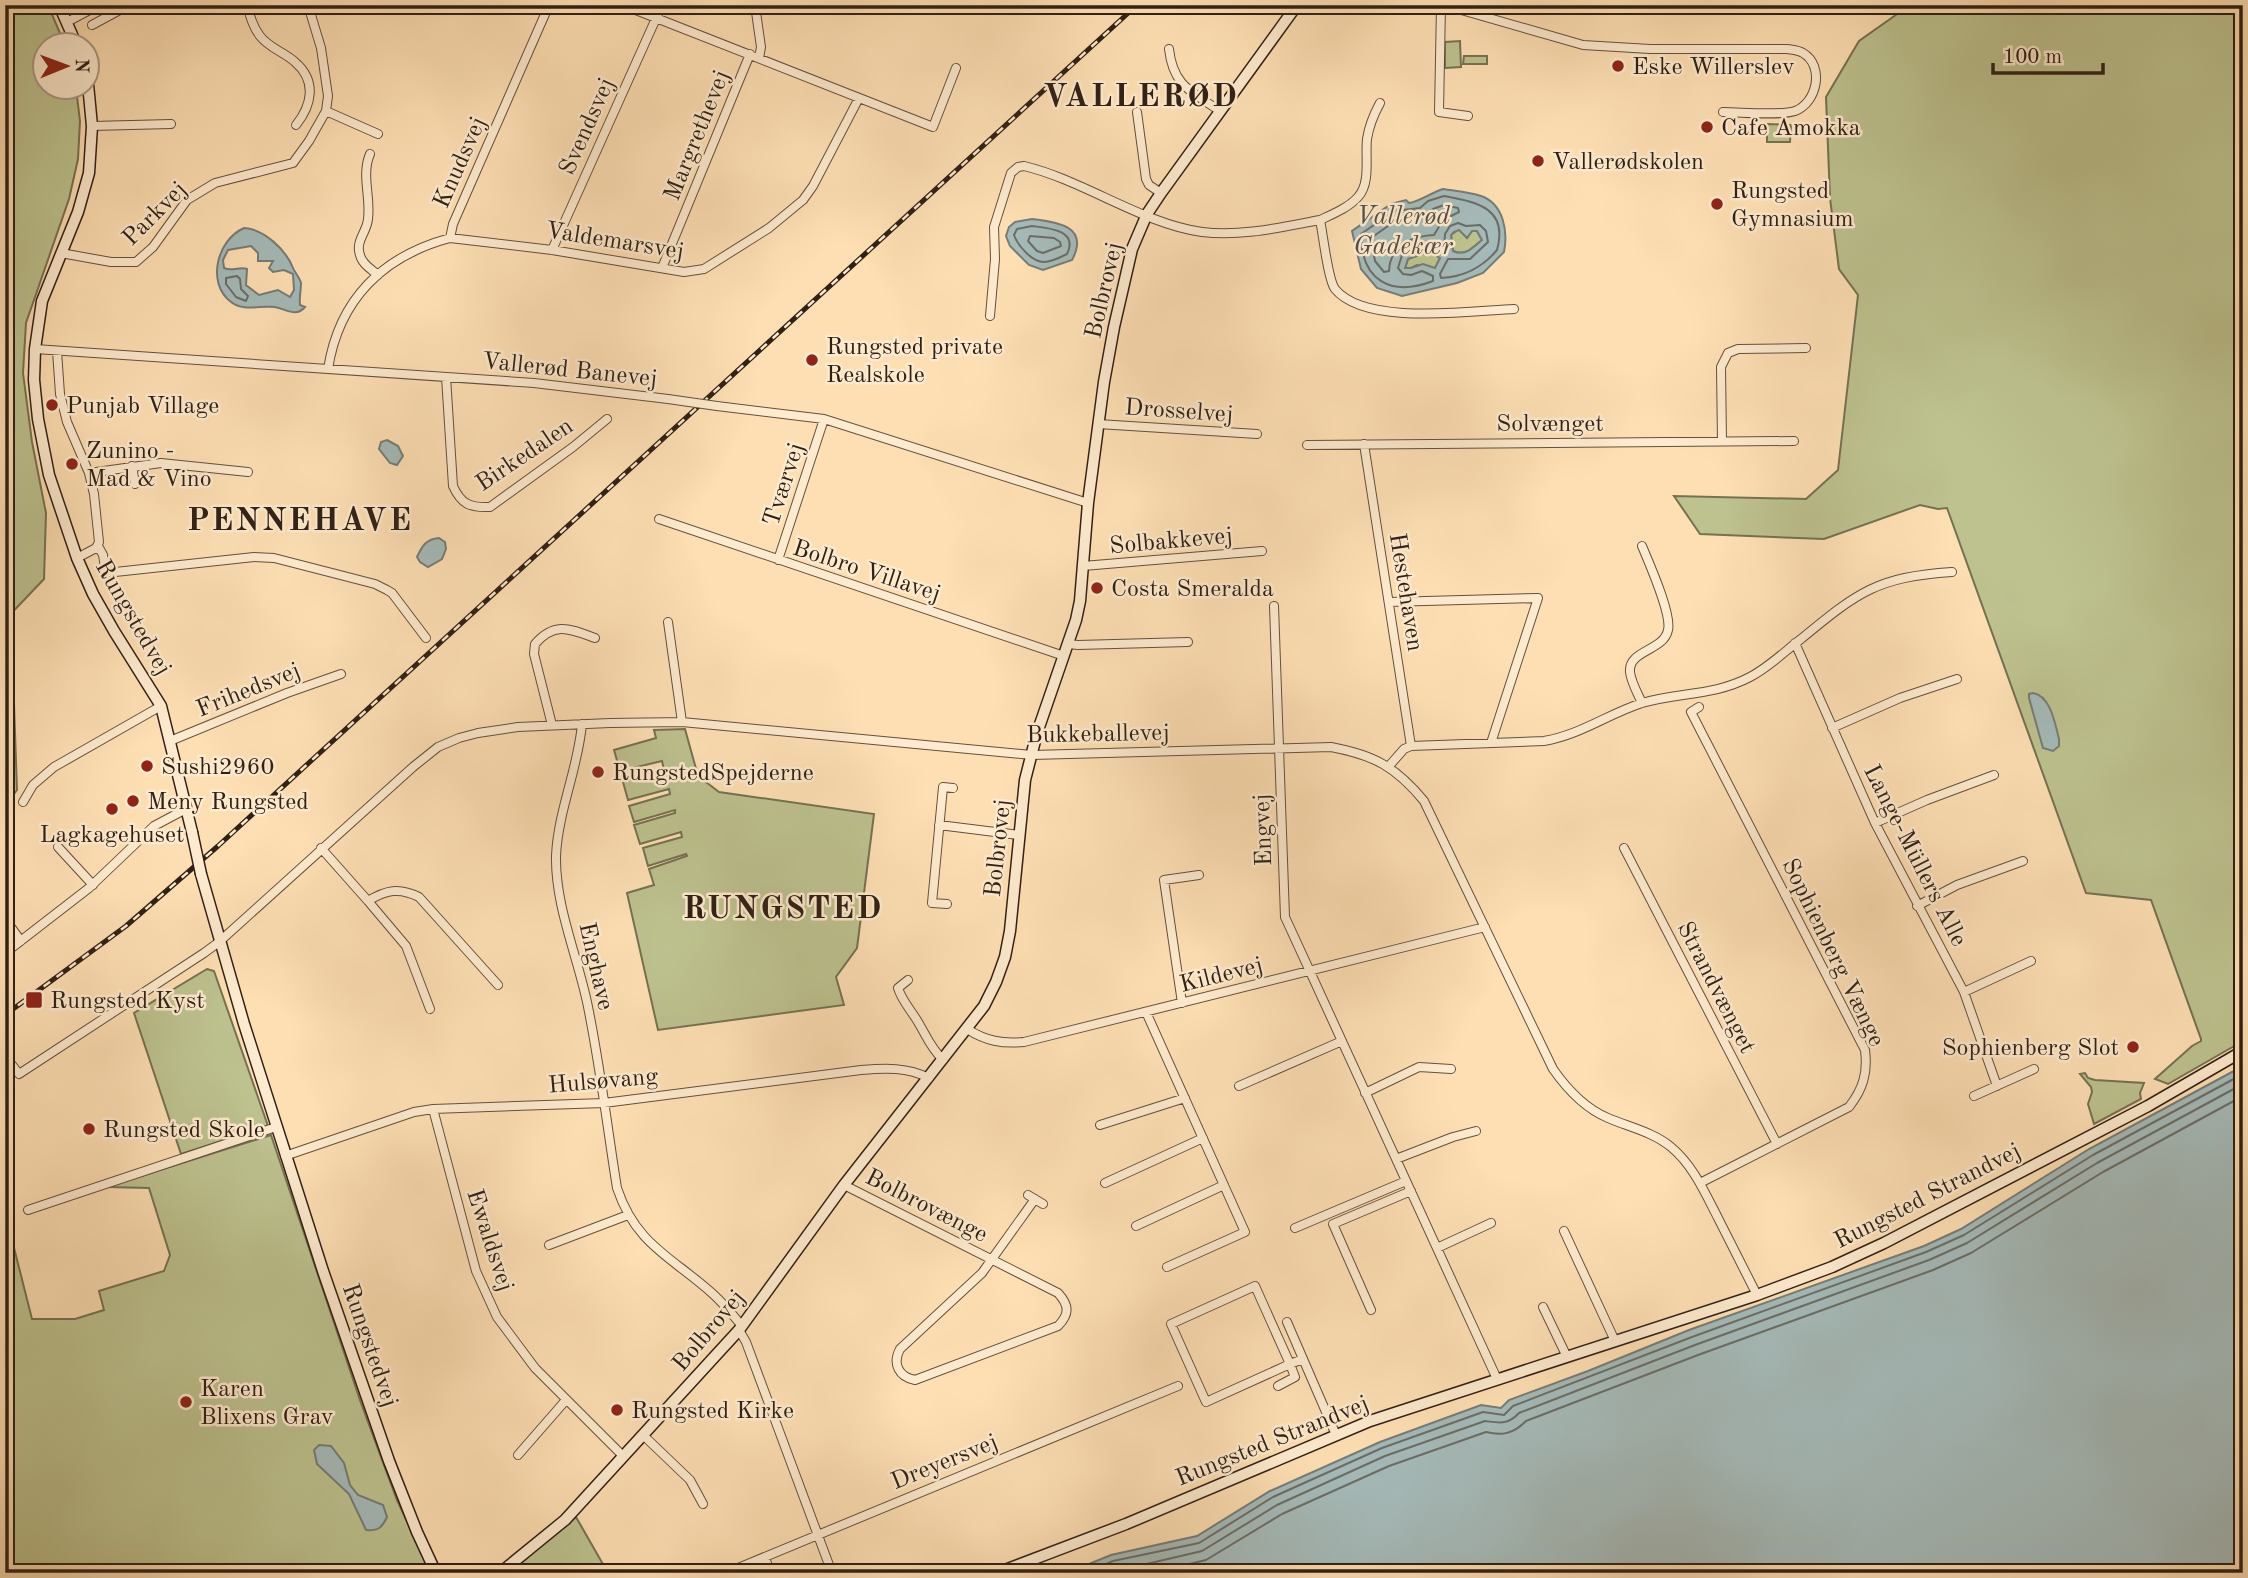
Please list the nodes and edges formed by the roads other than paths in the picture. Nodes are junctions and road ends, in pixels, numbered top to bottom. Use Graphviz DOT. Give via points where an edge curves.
graph roads {
  1 [pos="59,5"];
  2 [pos="99,5"];
  3 [pos="129,5"];
  4 [pos="247,5"];
  5 [pos="309,5"];
  6 [pos="550,5"];
  7 [pos="623,5"];
  8 [pos="662,5"];
  9 [pos="755,5"];
  10 [pos="1023,5"];
  11 [pos="1033,5"];
  12 [pos="1297,5"];
  13 [pos="1442,5"];
  14 [pos="656,18"];
  15 [pos="67,22"];
  16 [pos="92,25"];
  17 [pos="71,32"];
  18 [pos="1169,49"];
  19 [pos="750,54"];
  20 [pos="759,58"];
  21 [pos="956,68"];
  22 [pos="859,98"];
  23 [pos="90,102"];
  24 [pos="1380,103"];
  25 [pos="326,111"];
  26 [pos="1220,111"];
  27 [pos="1137,112"];
  28 [pos="1723,112"];
  29 [pos="1468,116"];
  30 [pos="171,124"];
  31 [pos="296,125"];
  32 [pos="92,126"];
  33 [pos="378,134"];
  34 [pos="370,154"];
  35 [pos="1161,193"];
  36 [pos="1147,214"];
  37 [pos="1320,220"];
  38 [pos="450,237"];
  39 [pos="552,250"];
  40 [pos="61,253"];
  41 [pos="662,268"];
  42 [pos="378,275"];
  43 [pos="1514,309"];
  44 [pos="990,316"];
  45 [pos="1807,348"];
  46 [pos="35,349"];
  47 [pos="57,351"];
  48 [pos="328,369"];
  49 [pos="446,377"];
  50 [pos="607,419"];
  51 [pos="824,419"];
  52 [pos="1098,424"];
  53 [pos="1257,434"];
  54 [pos="1794,440"];
  55 [pos="1723,441"];
  56 [pos="1307,444"];
  57 [pos="1364,444"];
  58 [pos="132,466"];
  59 [pos="248,472"];
  60 [pos="89,473"];
  61 [pos="135,484"];
  62 [pos="1088,503"];
  63 [pos="659,519"];
  64 [pos="98,546"];
  65 [pos="1642,546"];
  66 [pos="1262,551"];
  67 [pos="77,558"];
  68 [pos="778,560"];
  69 [pos="1083,566"];
  70 [pos="1952,572"];
  71 [pos="1389,602"];
  72 [pos="1274,606"];
  73 [pos="668,622"];
  74 [pos="426,638"];
  75 [pos="595,638"];
  76 [pos="1188,642"];
  77 [pos="1795,643"];
  78 [pos="1068,644"];
  79 [pos="1063,656"];
  80 [pos="341,674"];
  81 [pos="1957,679"];
  82 [pos="1642,703"];
  83 [pos="161,706"];
  84 [pos="1699,707"];
  85 [pos="682,722"];
  86 [pos="582,724"];
  87 [pos="552,725"];
  88 [pos="1832,728"];
  89 [pos="170,741"];
  90 [pos="1491,743"];
  91 [pos="1411,746"];
  92 [pos="1278,748"];
  93 [pos="1032,755"];
  94 [pos="1389,766"];
  95 [pos="1994,775"];
  96 [pos="953,788"];
  97 [pos="23,802"];
  98 [pos="186,809"];
  99 [pos="1875,823"];
  100 [pos="939,825"];
  101 [pos="1019,835"];
  102 [pos="58,847"];
  103 [pos="321,848"];
  104 [pos="1624,848"];
  105 [pos="2023,861"];
  106 [pos="1199,875"];
  107 [pos="93,885"];
  108 [pos="368,901"];
  109 [pos="947,904"];
  110 [pos="1917,906"];
  111 [pos="5,919"];
  112 [pos="1485,927"];
  113 [pos="21,942"];
  114 [pos="219,942"];
  115 [pos="6,954"];
  116 [pos="2031,961"];
  117 [pos="1310,971"];
  118 [pos="908,980"];
  119 [pos="498,985"];
  120 [pos="1964,992"];
  121 [pos="1182,1003"];
  122 [pos="430,1009"];
  123 [pos="1146,1012"];
  124 [pos="967,1029"];
  125 [pos="1342,1041"];
  126 [pos="2243,1051"];
  127 [pos="5,1056"];
  128 [pos="943,1060"];
  129 [pos="1451,1069"];
  130 [pos="2034,1069"];
  131 [pos="929,1077"];
  132 [pos="1239,1086"];
  133 [pos="1997,1086"];
  134 [pos="1366,1093"];
  135 [pos="1974,1096"];
  136 [pos="1185,1098"];
  137 [pos="604,1103"];
  138 [pos="433,1109"];
  139 [pos="1100,1125"];
  140 [pos="276,1127"];
  141 [pos="1476,1131"];
  142 [pos="1203,1138"];
  143 [pos="1777,1144"];
  144 [pos="285,1156"];
  145 [pos="1396,1160"];
  146 [pos="1406,1181"];
  147 [pos="1105,1183"];
  148 [pos="1700,1184"];
  149 [pos="844,1185"];
  150 [pos="1224,1185"];
  151 [pos="1411,1191"];
  152 [pos="1044,1204"];
  153 [pos="28,1210"];
  154 [pos="628,1215"];
  155 [pos="1491,1223"];
  156 [pos="1136,1226"];
  157 [pos="1295,1228"];
  158 [pos="1564,1231"];
  159 [pos="549,1245"];
  160 [pos="1437,1248"];
  161 [pos="993,1260"];
  162 [pos="1167,1267"];
  163 [pos="1757,1294"];
  164 [pos="1543,1307"];
  165 [pos="1371,1310"];
  166 [pos="1287,1322"];
  167 [pos="741,1328"];
  168 [pos="1615,1341"];
  169 [pos="1567,1356"];
  170 [pos="1303,1359"];
  171 [pos="1290,1364"];
  172 [pos="1497,1379"];
  173 [pos="1178,1386"];
  174 [pos="1278,1386"];
  175 [pos="566,1400"];
  176 [pos="643,1435"];
  177 [pos="1336,1435"];
  178 [pos="518,1455"];
  179 [pos="623,1456"];
  180 [pos="703,1504"];
  181 [pos="818,1535"];
  182 [pos="765,1557"];
  183 [pos="436,1573"];
  184 [pos="500,1573"];
  185 [pos="726,1573"];
  186 [pos="770,1573"];
  187 [pos="832,1573"];
  188 [pos="997,1573"];
  1 -- 15 [label="main road"];
  2 -- 15 [label="street"];
  3 -- 16 [label="street"];
  4 -- 31 [label="street" via="259,35 305,73 310,100"];
  5 -- 25 [label="street, Parkvej" via="326,73"];
  6 -- 38 [label="street, Knudsvej"];
  7 -- 14 [label="street"];
  8 -- 14 [label="street, Svendsvej"];
  9 -- 20 [label="street"];
  10 -- 11 [label="street"];
  12 -- 26 [label="main road, Bolbrovej"];
  13 -- 28 [label="street" via="1583,45 1787,49 1807,55 1816,79 1815,92 1797,110"];
  13 -- 29 [label="street" via="1439,112"];
  14 -- 19 [label="street"];
  14 -- 39 [label="street, Svendsvej"];
  15 -- 17 [label="main road"];
  18 -- 26 [label="street" via="1182,86"];
  19 -- 20 [label="street"];
  19 -- 41 [label="street, Margrethevej"];
  20 -- 22 [label="street"];
  21 -- 22 [label="street" via="933,127"];
  22 -- 41 [label="street, Valdemarsvej" via="803,200 705,269"];
  23 -- 32 [label="main road, Rungstedvej"];
  24 -- 37 [label="street" via="1367,136 1362,191 1349,205"];
  25 -- 33 [label="street"];
  25 -- 40 [label="street, Parkvej" via="293,163 215,183 187,200 153,247 136,262"];
  26 -- 35 [label="main road, Bolbrovej"];
  27 -- 35 [label="street" via="1146,179"];
  30 -- 32 [label="street"];
  32 -- 40 [label="main road, Rungstedvej" via="84,194"];
  34 -- 42 [label="street" via="366,164 369,216 359,253"];
  35 -- 36 [label="main road, Bolbrovej"];
  36 -- 37 [label="street" via="1173,225 1216,233"];
  36 -- 44 [label="street" via="1032,168 1014,169 994,227"];
  36 -- 52 [label="main road, Bolbrovej" via="1132,248"];
  37 -- 43 [label="street" via="1333,287 1358,306 1396,313"];
  38 -- 39 [label="street, Valdemarsvej"];
  38 -- 42 [label="street, Knudsvej" via="417,248"];
  39 -- 41 [label="street, Valdemarsvej"];
  40 -- 46 [label="main road, Rungstedvej" via="43,301"];
  42 -- 48 [label="street, Knudsvej" via="361,291 339,325"];
  45 -- 55 [label="street" via="1728,353 1721,367"];
  46 -- 47 [label="street, Vallerød Banevej"];
  46 -- 67 [label="main road, Rungstedvej" via="38,419 49,475"];
  47 -- 48 [label="street, Vallerød Banevej"];
  47 -- 60 [label="street" via="66,422"];
  48 -- 49 [label="street, Vallerød Banevej"];
  49 -- 50 [label="street, Birkedalen" via="453,486 458,498 475,508 489,507"];
  49 -- 51 [label="street, Vallerød Banevej, bridge" via="534,383"];
  51 -- 62 [label="street, Vallerød Banevej"];
  51 -- 68 [label="street, Tværvej"];
  52 -- 53 [label="street, Drosselvej"];
  52 -- 62 [label="main road, Bolbrovej"];
  54 -- 55 [label="street, Solvænget"];
  55 -- 57 [label="street, Solvænget"];
  56 -- 57 [label="street, Solvænget"];
  57 -- 71 [label="street, Hestehaven"];
  58 -- 59 [label="street" via="161,463"];
  58 -- 60 [label="street"];
  58 -- 61 [label="street"];
  60 -- 64 [label="street"];
  62 -- 69 [label="main road, Bolbrovej"];
  63 -- 68 [label="street, Bolbro Villavej"];
  64 -- 67 [label="street"];
  64 -- 74 [label="street" via="106,573 254,557 375,584 392,593"];
  65 -- 82 [label="street" via="1669,620 1660,644 1631,663 1630,675"];
  66 -- 69 [label="street, Solbakkevej"];
  67 -- 83 [label="main road, Rungstedvej" via="108,621"];
  68 -- 79 [label="street, Bolbro Villavej"];
  69 -- 78 [label="main road, Bolbrovej" via="1080,601"];
  70 -- 77 [label="street" via="1915,575 1867,589"];
  71 -- 90 [label="street" via="1538,598"];
  71 -- 91 [label="street, Hestehaven"];
  72 -- 92 [label="street, Engvej"];
  73 -- 85 [label="street"];
  75 -- 87 [label="street" via="557,628 535,644"];
  76 -- 78 [label="street"];
  77 -- 82 [label="street" via="1769,665 1727,687"];
  77 -- 88 [label="street, Lange-Müllers Alle"];
  78 -- 79 [label="main road, Bolbrovej"];
  79 -- 93 [label="main road, Bolbrovej"];
  80 -- 89 [label="street, Frihedsvej"];
  81 -- 88 [label="street"];
  82 -- 90 [label="street" via="1563,738"];
  83 -- 89 [label="main road, Rungstedvej"];
  83 -- 97 [label="street" via="54,767 33,785"];
  84 -- 143 [label="street, Sophienberg Vænge" via="1691,712 1865,1050 1865,1081 1849,1107"];
  85 -- 86 [label="street, Bukkeballevej"];
  85 -- 93 [label="street, Bukkeballevej"];
  86 -- 87 [label="street, Bukkeballevej"];
  86 -- 137 [label="street, Enghave" via="560,827 557,873"];
  87 -- 103 [label="street, Bukkeballevej" via="478,733 438,747"];
  88 -- 99 [label="street, Lange-Müllers Alle"];
  89 -- 98 [label="main road, Rungstedvej"];
  90 -- 91 [label="street"];
  91 -- 94 [label="street"];
  92 -- 93 [label="street, Bukkeballevej"];
  92 -- 94 [label="street, Bukkeballevej" via="1331,747"];
  92 -- 117 [label="street, Engvej" via="1284,910"];
  93 -- 101 [label="main road, Bolbrovej"];
  94 -- 112 [label="street, Bukkeballevej" via="1424,801"];
  95 -- 99 [label="street"];
  96 -- 100 [label="street" via="943,787"];
  98 -- 107 [label="street" via="153,827"];
  98 -- 114 [label="main road, Rungstedvej, bridge"];
  99 -- 110 [label="street, Lange-Müllers Alle"];
  100 -- 101 [label="street"];
  100 -- 109 [label="street" via="932,903"];
  101 -- 124 [label="main road, Bolbrovej" via="1005,957 984,1006"];
  102 -- 107 [label="street"];
  103 -- 108 [label="street"];
  103 -- 114 [label="street, Bukkeballevej"];
  104 -- 143 [label="street, Strandvænget"];
  105 -- 110 [label="street" via="1957,885"];
  106 -- 121 [label="street" via="1164,880"];
  107 -- 113 [label="street"];
  108 -- 119 [label="street" via="393,890 419,897"];
  108 -- 122 [label="street" via="406,946"];
  110 -- 120 [label="street, Lange-Müllers Alle"];
  111 -- 113 [label="street"];
  112 -- 117 [label="street, Kildevej"];
  112 -- 148 [label="street, Bukkeballevej" via="1566,1088 1604,1116 1671,1146"];
  113 -- 115 [label="street"];
  114 -- 127 [label="street, Bukkeballevej" via="19,1074"];
  114 -- 140 [label="main road, Rungstedvej"];
  116 -- 120 [label="street"];
  117 -- 121 [label="street, Kildevej"];
  117 -- 125 [label="street, Engvej"];
  118 -- 128 [label="street" via="898,988 901,998"];
  120 -- 133 [label="street, Lange-Müllers Alle"];
  121 -- 123 [label="street, Kildevej"];
  123 -- 124 [label="street, Kildevej" via="1024,1042 995,1042"];
  123 -- 136 [label="street"];
  124 -- 128 [label="main road, Bolbrovej"];
  125 -- 132 [label="street"];
  125 -- 134 [label="street, Engvej"];
  126 -- 163 [label="main road, Rungsted Strandvej" via="2148,1106 1884,1243"];
  128 -- 131 [label="main road, Bolbrovej"];
  129 -- 134 [label="street" via="1419,1067"];
  130 -- 133 [label="street"];
  131 -- 137 [label="street, Hulsøvang" via="895,1068 861,1070"];
  131 -- 149 [label="main road, Bolbrovej"];
  133 -- 135 [label="street"];
  134 -- 145 [label="street, Engvej"];
  136 -- 139 [label="street"];
  136 -- 142 [label="street"];
  137 -- 138 [label="street, Hulsøvang"];
  137 -- 154 [label="street, Enghave" via="617,1188"];
  138 -- 144 [label="street, Hulsøvang"];
  138 -- 175 [label="street, Ewaldsvej" via="485,1293 515,1343"];
  140 -- 144 [label="main road, Rungstedvej"];
  140 -- 153 [label="street"];
  141 -- 145 [label="street"];
  142 -- 147 [label="street"];
  142 -- 150 [label="street"];
  143 -- 148 [label="street, Sophienberg Vænge"];
  144 -- 183 [label="main road, Rungstedvej" via="390,1464"];
  145 -- 146 [label="street, Engvej"];
  146 -- 151 [label="street, Engvej"];
  146 -- 157 [label="street"];
  148 -- 163 [label="street, Bukkeballevej"];
  149 -- 161 [label="street, Bolbrovænge"];
  149 -- 167 [label="main road, Bolbrovej"];
  150 -- 156 [label="street"];
  150 -- 162 [label="street" via="1245,1232"];
  151 -- 160 [label="street, Engvej"];
  151 -- 165 [label="street" via="1333,1224"];
  152 -- 161 [label="street, Bolbrovænge" via="1032,1197"];
  154 -- 159 [label="street"];
  154 -- 167 [label="street, Enghave" via="648,1242 712,1293"];
  155 -- 160 [label="street"];
  158 -- 168 [label="street"];
  160 -- 172 [label="street, Engvej"];
  161 -- 161 [label="street, Bolbrovænge" via="1058,1293 1066,1301 1066,1319 921,1379 904,1376 896,1360 900,1349"];
  163 -- 168 [label="main road, Rungsted Strandvej"];
  164 -- 169 [label="street"];
  166 -- 170 [label="street"];
  167 -- 176 [label="main road, Bolbrovej"];
  167 -- 181 [label="street, Enghave"];
  168 -- 169 [label="main road, Rungsted Strandvej"];
  169 -- 172 [label="main road, Rungsted Strandvej"];
  170 -- 171 [label="street"];
  170 -- 177 [label="street"];
  171 -- 171 [label="street" via="1255,1286 1171,1324 1206,1402"];
  171 -- 174 [label="street" via="1295,1377"];
  172 -- 177 [label="main road, Rungsted Strandvej"];
  173 -- 181 [label="street, Dreyersvej"];
  175 -- 178 [label="street"];
  175 -- 179 [label="street, Ewaldsvej"];
  176 -- 179 [label="main road, Bolbrovej"];
  176 -- 180 [label="street" via="690,1480"];
  177 -- 188 [label="main road, Rungsted Strandvej"];
  179 -- 184 [label="main road, Bolbrovej" via="565,1520"];
  181 -- 182 [label="street, Dreyersvej"];
  181 -- 187 [label="street, Enghave"];
  182 -- 185 [label="street, Dreyersvej"];
  182 -- 186 [label="street"];
}
